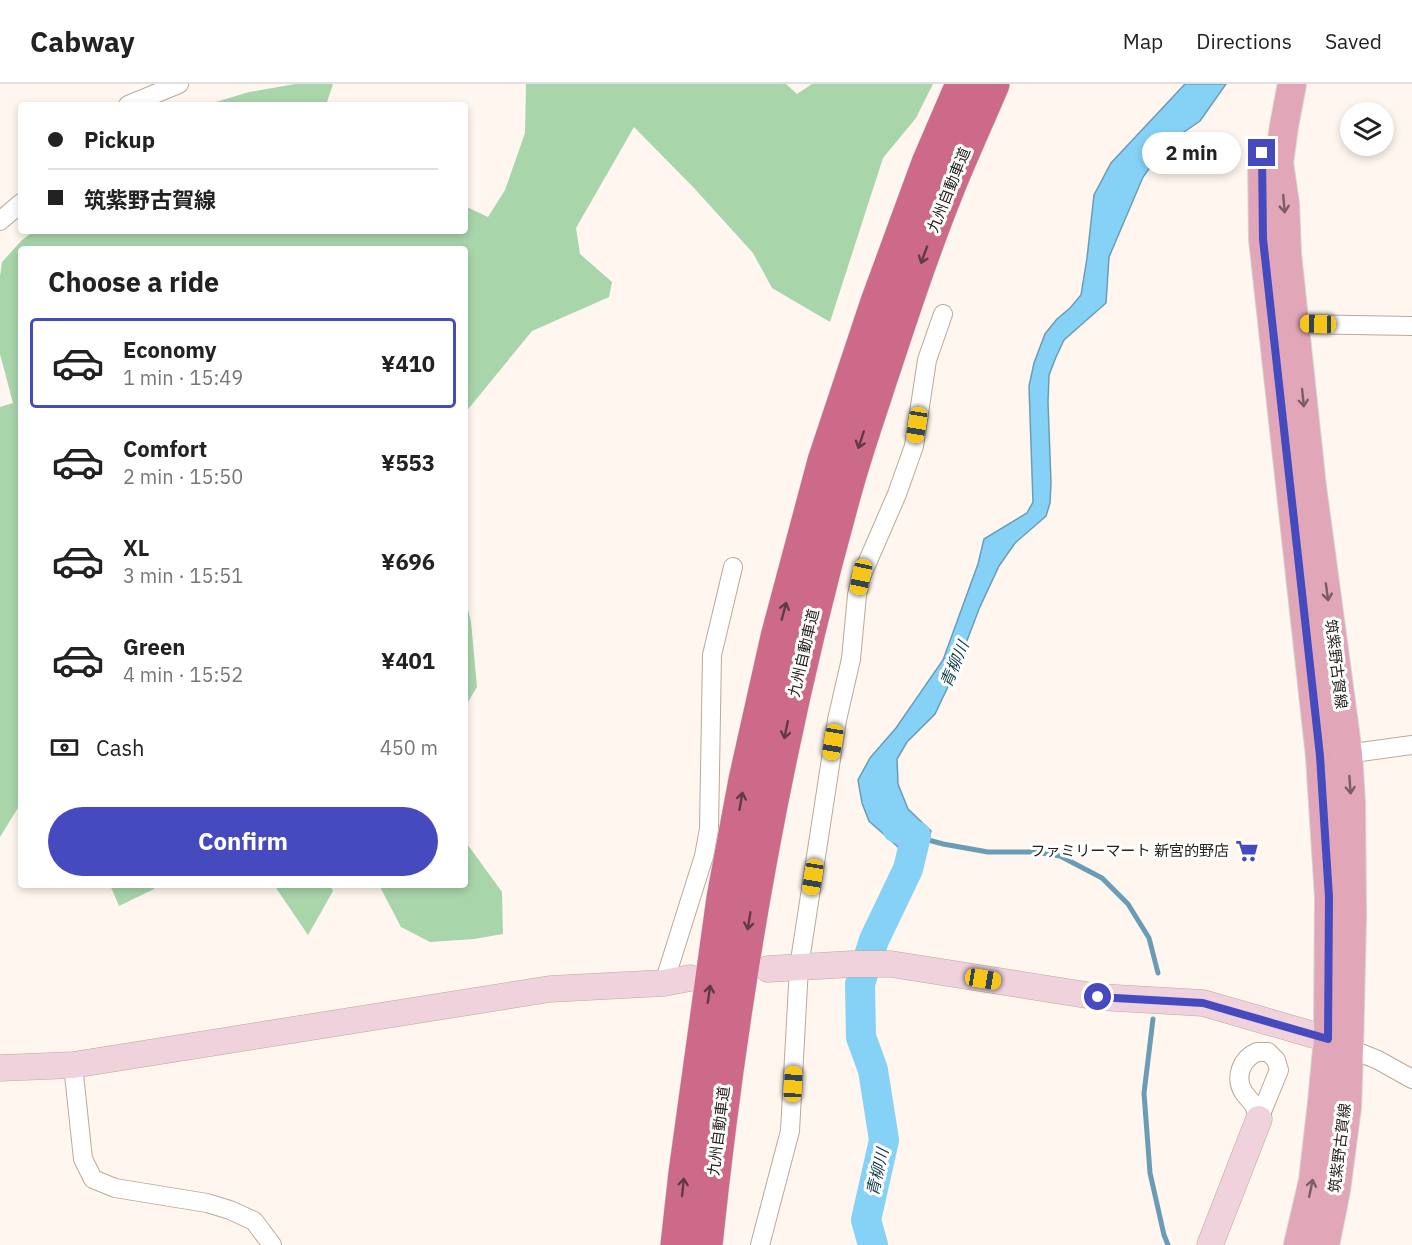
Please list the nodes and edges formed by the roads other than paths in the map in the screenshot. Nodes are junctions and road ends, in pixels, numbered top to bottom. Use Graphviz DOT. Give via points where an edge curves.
graph roads {
  1 [pos="179,84"];
  2 [pos="962,84"];
  3 [pos="993,84"];
  4 [pos="1273,84"];
  5 [pos="1292,84"];
  6 [pos="135,102"];
  7 [pos="18,206"];
  8 [pos="0,221"];
  9 [pos="943,314"];
  10 [pos="1284,322"];
  11 [pos="1412,326"];
  12 [pos="733,567"];
  13 [pos="1412,745"];
  14 [pos="1348,754"];
  15 [pos="1320,756"];
  16 [pos="799,967"];
  17 [pos="768,969"];
  18 [pos="690,978"];
  19 [pos="664,983"];
  20 [pos="1338,1044"];
  21 [pos="73,1065"];
  22 [pos="0,1068"];
  23 [pos="1412,1079"];
  24 [pos="1259,1119"];
  25 [pos="272,1245"];
  26 [pos="677,1245"];
  27 [pos="706,1245"];
  28 [pos="760,1245"];
  29 [pos="1210,1245"];
  30 [pos="1298,1245"];
  31 [pos="1325,1245"];
  1 -- 6 [label="street"];
  26 -- 2 [label="highway, 九州自動車道, one-way" via="723,898 777,637 828,450 877,302"];
  3 -- 27 [label="highway, 九州自動車道, one-way" via="903,311 851,473 805,644 751,909"];
  4 -- 10 [label="main road, 筑紫野古賀線" via="1262,153 1263,239"];
  5 -- 10 [label="main road, 筑紫野古賀線, one-way" via="1280,163 1287,254"];
  7 -- 8 [label="street"];
  9 -- 16 [label="street" via="927,360 914,446 861,577"];
  10 -- 11 [label="street"];
  10 -- 14 [label="main road, 筑紫野古賀線, one-way" via="1312,487"];
  10 -- 15 [label="main road, 筑紫野古賀線"];
  12 -- 19 [label="street" via="712,655 709,829"];
  13 -- 14 [label="street"];
  14 -- 15 [label="street"];
  14 -- 20 [label="main road, 筑紫野古賀線, one-way" via="1352,874"];
  15 -- 20 [label="main road, 筑紫野古賀線"];
  16 -- 17 [label="street"];
  16 -- 20 [label="street" via="891,964 1098,997 1203,1003"];
  16 -- 28 [label="street" via="790,1131"];
  18 -- 19 [label="street"];
  19 -- 21 [label="street" via="550,989"];
  20 -- 23 [label="street"];
  30 -- 20 [label="main road, 筑紫野古賀線, one-way" via="1313,1181 1322,1103"];
  20 -- 31 [label="main road, 筑紫野古賀線" via="1347,1107"];
  21 -- 22 [label="street"];
  21 -- 25 [label="street" via="83,1159 93,1179 115,1188 230,1210 254,1221"];
  24 -- 29 [label="street"];
}
